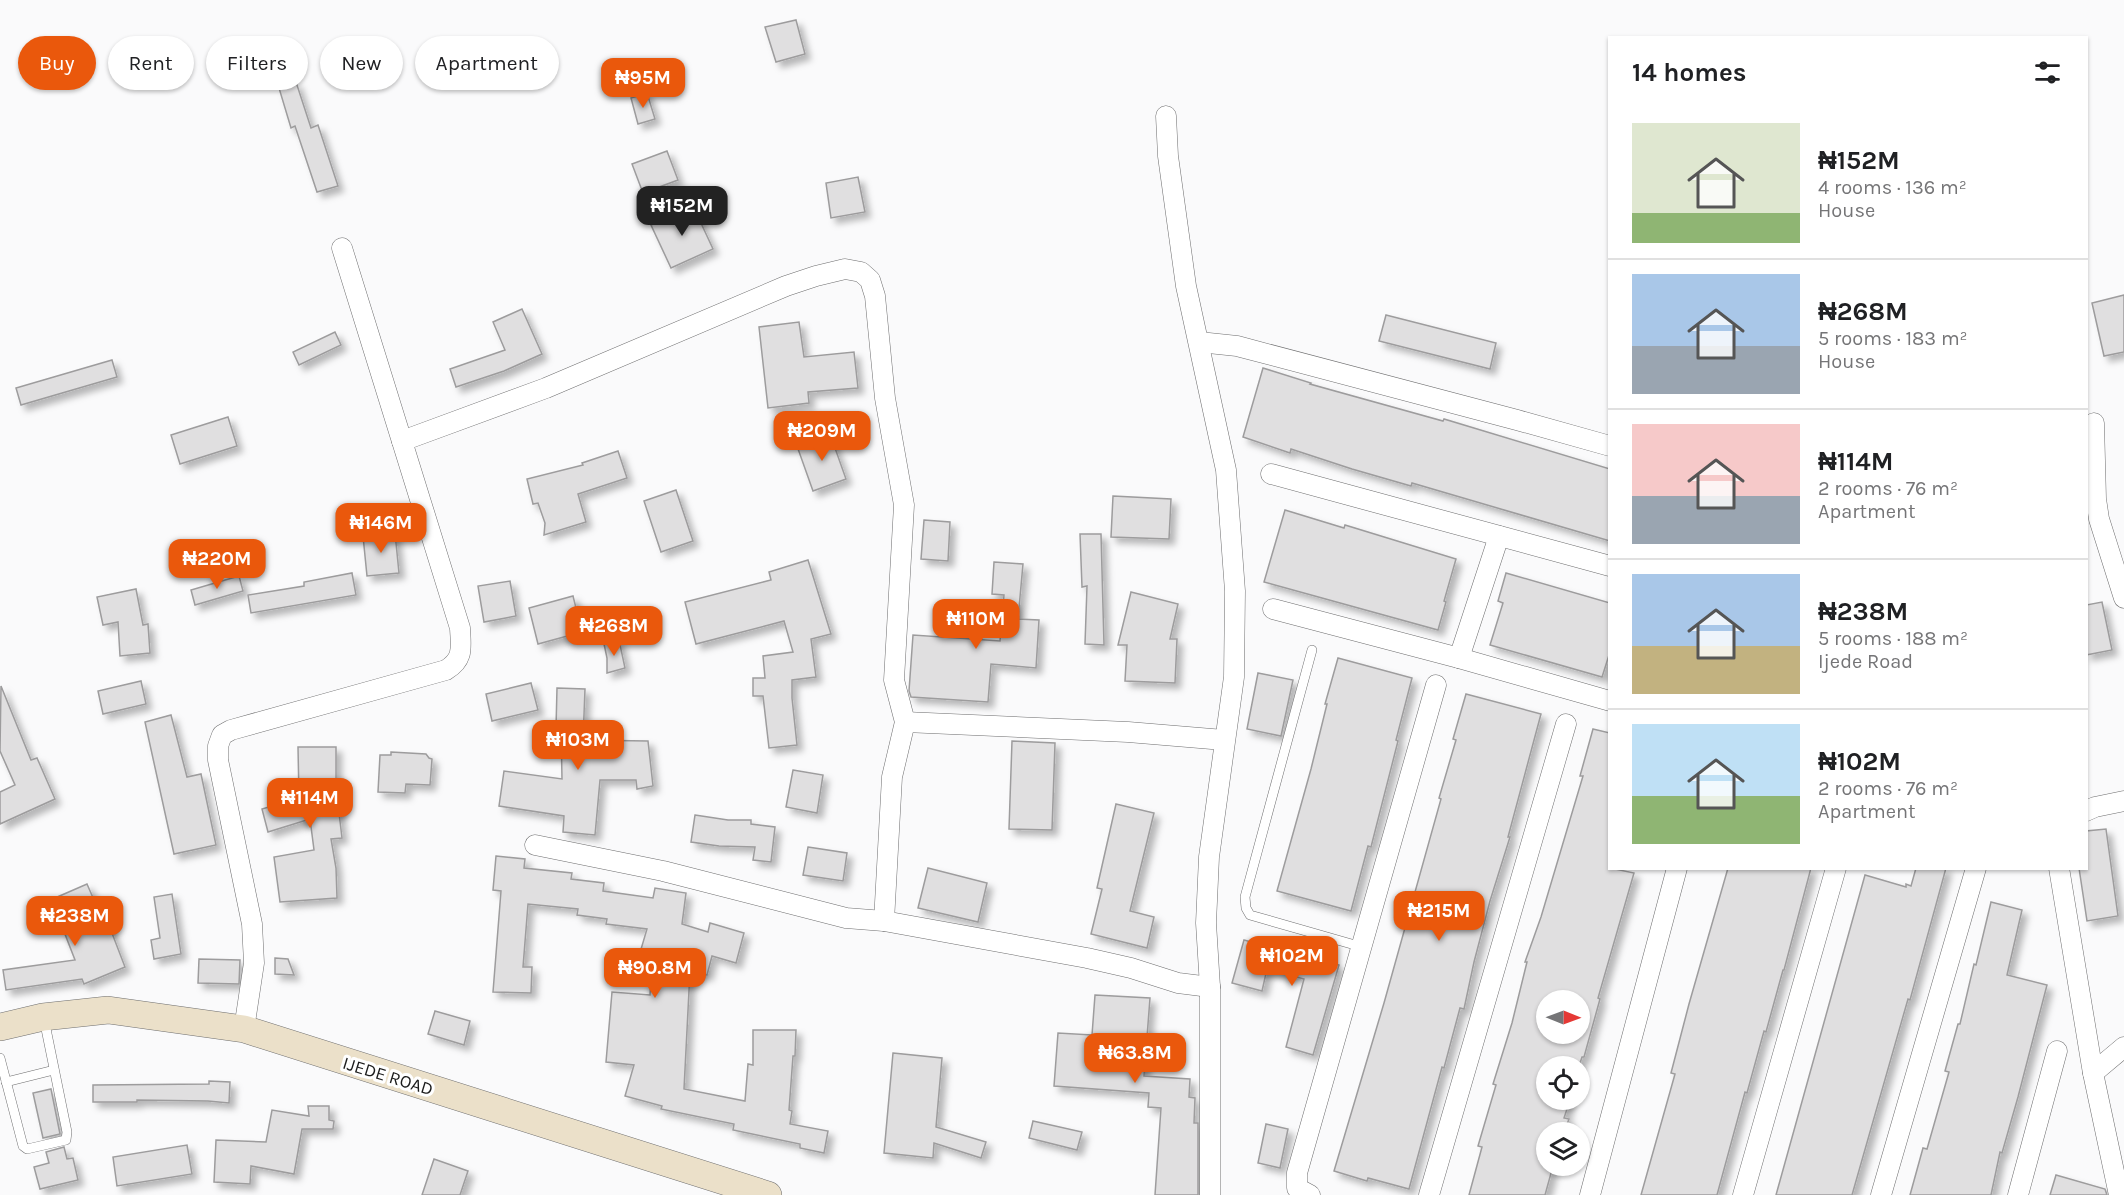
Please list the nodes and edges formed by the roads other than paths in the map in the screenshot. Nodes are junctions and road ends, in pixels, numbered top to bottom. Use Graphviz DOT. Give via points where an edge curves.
graph roads {
  1 [pos="1166,116"];
  2 [pos="342,248"];
  3 [pos="1198,342"];
  4 [pos="2094,423"];
  5 [pos="402,441"];
  6 [pos="1608,445"];
  7 [pos="1270,474"];
  8 [pos="1499,536"];
  9 [pos="1608,565"];
  10 [pos="2124,597"];
  11 [pos="1273,609"];
  12 [pos="1312,650"];
  13 [pos="1460,658"];
  14 [pos="1436,686"];
  15 [pos="1608,700"];
  16 [pos="905,722"];
  17 [pos="1566,724"];
  18 [pos="1224,740"];
  19 [pos="2124,801"];
  20 [pos="2088,810"];
  21 [pos="535,845"];
  22 [pos="1676,870"];
  23 [pos="1835,870"];
  24 [pos="1975,870"];
  25 [pos="2059,870"];
  26 [pos="884,921"];
  27 [pos="1362,947"];
  28 [pos="1210,987"];
  29 [pos="43,1017"];
  30 [pos="0,1027"];
  31 [pos="244,1029"];
  32 [pos="2124,1047"];
  33 [pos="2057,1051"];
  34 [pos="0,1058"];
  35 [pos="54,1070"];
  36 [pos="2093,1073"];
  37 [pos="6,1082"];
  38 [pos="768,1195"];
  39 [pos="1210,1195"];
  40 [pos="1310,1195"];
  41 [pos="1429,1195"];
  42 [pos="1590,1195"];
  43 [pos="1743,1195"];
  44 [pos="1881,1195"];
  45 [pos="2019,1195"];
  46 [pos="2119,1195"];
  1 -- 3 [label="street" via="1186,286"];
  2 -- 5 [label="street"];
  3 -- 6 [label="street" via="1237,346"];
  3 -- 18 [label="street" via="1226,470 1236,591 1234,677"];
  4 -- 10 [label="street" via="2099,519"];
  5 -- 16 [label="street" via="546,388 786,286 845,269 861,272 870,280 875,296 885,398 904,505 894,680"];
  5 -- 31 [label="street" via="460,628 462,650 456,664 446,670 222,735 218,760 252,924 254,963"];
  7 -- 8 [label="street"];
  8 -- 9 [label="street"];
  8 -- 13 [label="street"];
  11 -- 13 [label="street"];
  12 -- 27 [label="lane" via="1245,897 1246,908 1250,915"];
  13 -- 15 [label="street"];
  14 -- 27 [label="street"];
  16 -- 18 [label="street"];
  16 -- 26 [label="street" via="891,777"];
  17 -- 41 [label="street"];
  18 -- 28 [label="street" via="1209,856 1206,922"];
  19 -- 20 [label="street"];
  21 -- 26 [label="street" via="663,871 846,918"];
  22 -- 42 [label="street"];
  23 -- 43 [label="street"];
  24 -- 44 [label="street"];
  25 -- 36 [label="street"];
  26 -- 28 [label="street" via="1088,958 1178,983"];
  27 -- 40 [label="street" via="1297,1173 1297,1188"];
  28 -- 39 [label="street"];
  29 -- 30 [label="main road, IJEDE ROAD"];
  29 -- 31 [label="main road, IJEDE ROAD" via="108,1010"];
  29 -- 35 [label="lane"];
  31 -- 38 [label="main road, IJEDE ROAD"];
  32 -- 36 [label="street"];
  33 -- 45 [label="street"];
  34 -- 37 [label="lane"];
  35 -- 37 [label="lane"];
  35 -- 37 [label="lane" via="66,1140 27,1149 23,1146"];
  36 -- 46 [label="street"];
}
